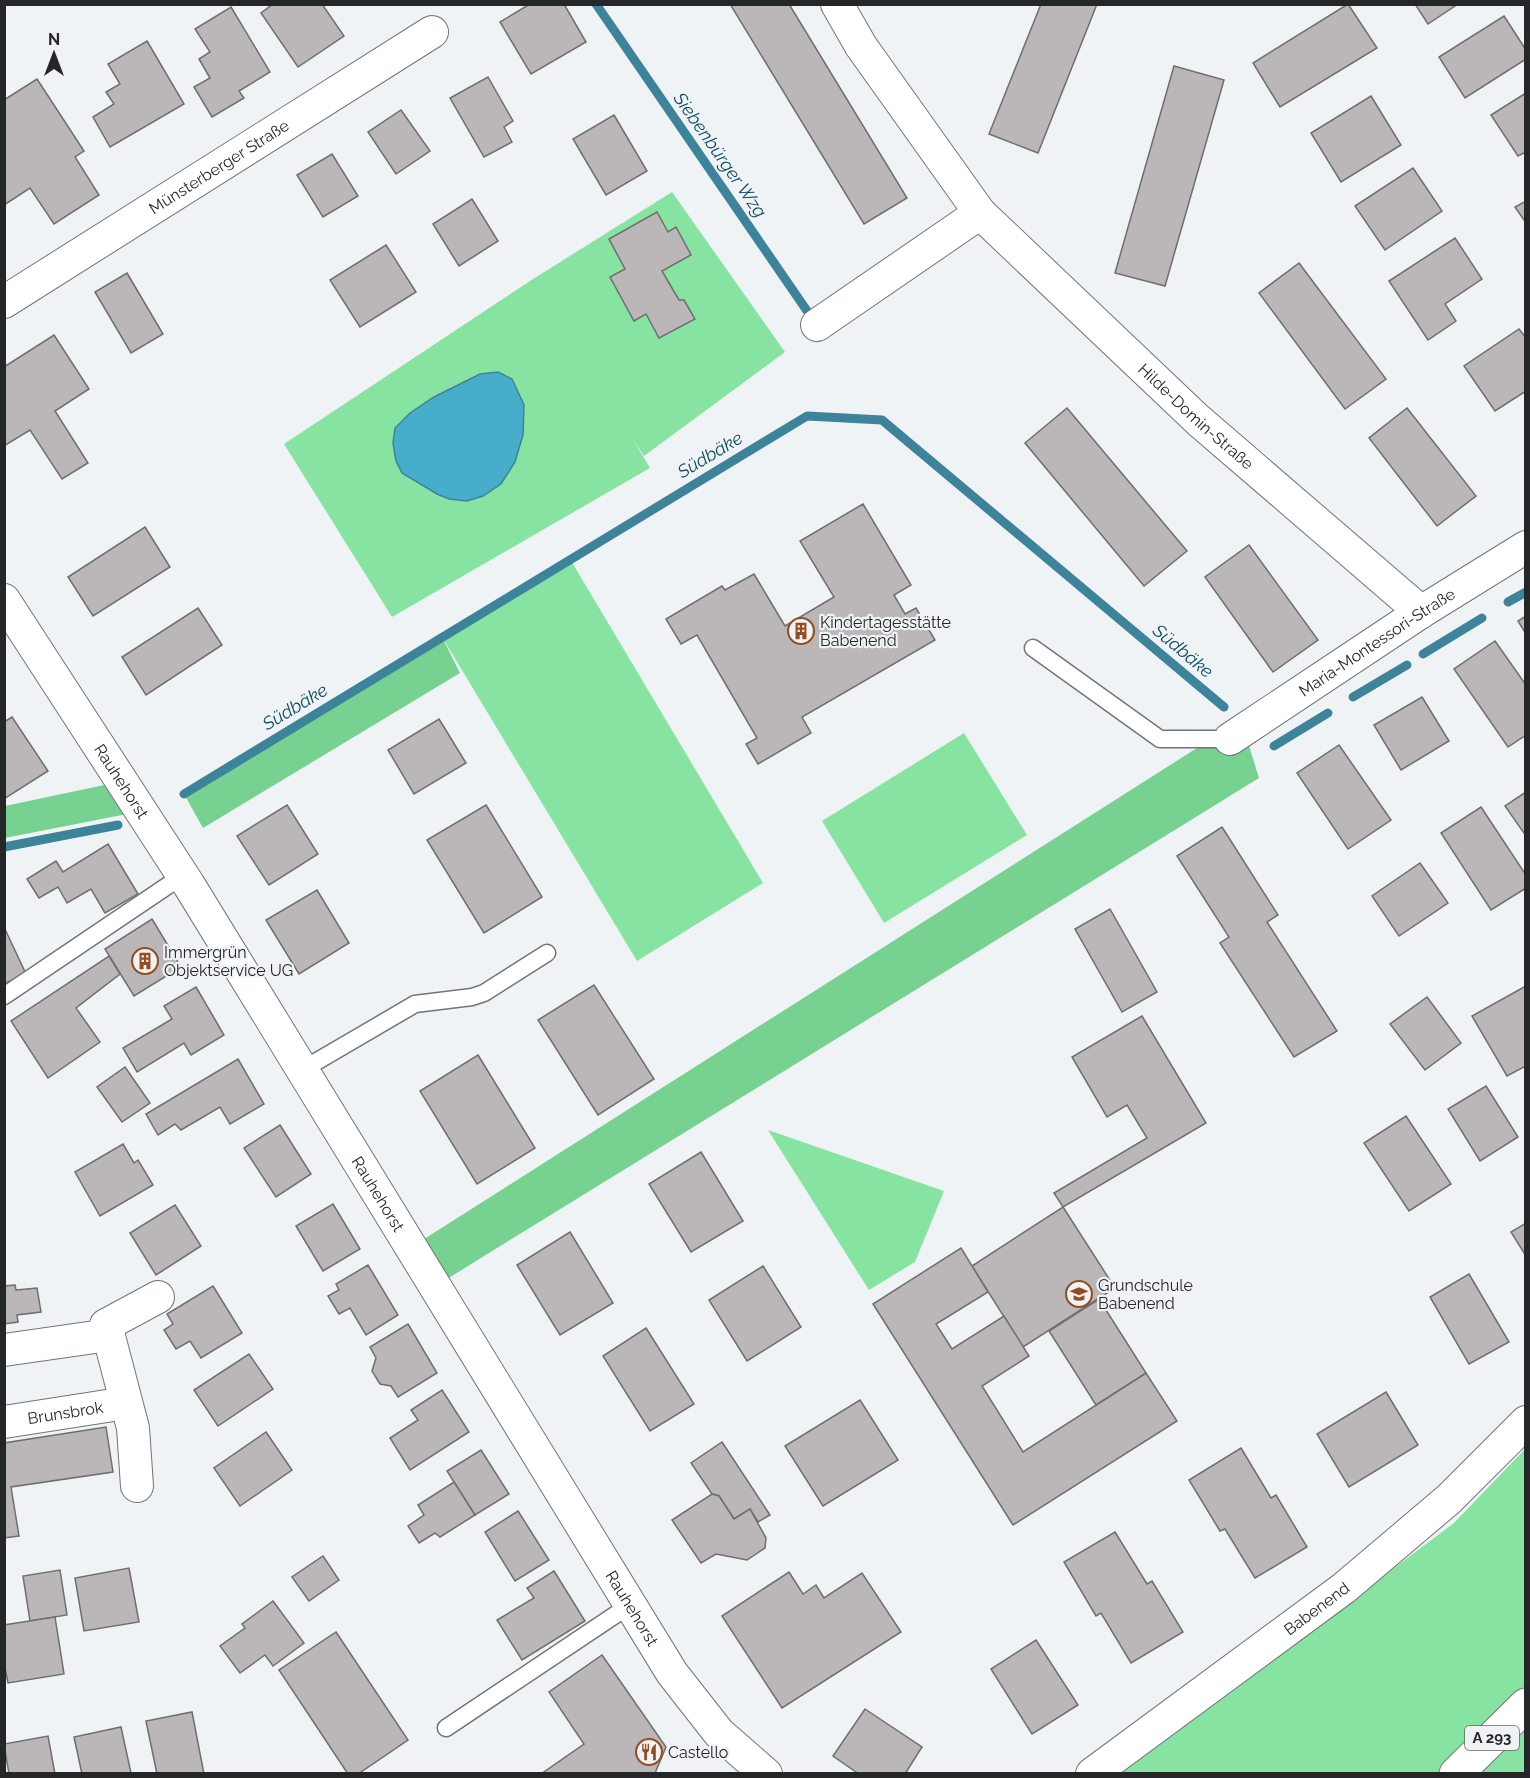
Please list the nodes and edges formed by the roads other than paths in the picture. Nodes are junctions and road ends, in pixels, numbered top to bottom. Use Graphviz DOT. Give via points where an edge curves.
graph roads {
  1 [pos="837,4"];
  2 [pos="432,32"];
  3 [pos="980,213"];
  4 [pos="4,302"];
  5 [pos="817,325"];
  6 [pos="1526,547"];
  7 [pos="4,600"];
  8 [pos="1421,612"];
  9 [pos="1033,648"];
  10 [pos="1230,739"];
  11 [pos="182,876"];
  12 [pos="547,953"];
  13 [pos="4,996"];
  14 [pos="302,1070"];
  15 [pos="158,1297"];
  16 [pos="109,1335"];
  17 [pos="4,1350"];
  18 [pos="126,1403"];
  19 [pos="4,1422"];
  20 [pos="1526,1422"];
  21 [pos="137,1486"];
  22 [pos="630,1605"];
  23 [pos="1526,1705"];
  24 [pos="446,1728"];
  25 [pos="766,1773"];
  26 [pos="1092,1773"];
  27 [pos="1456,1773"];
  1 -- 3 [label="street, Hilde-Domin-Straße" via="861,46"];
  2 -- 4 [label="street, Münsterberger Straße"];
  3 -- 5 [label="street"];
  3 -- 8 [label="street, Hilde-Domin-Straße" via="1198,420"];
  6 -- 8 [label="street, Maria-Montessori-Straße"];
  7 -- 11 [label="street, Rauhehorst"];
  8 -- 10 [label="street, Maria-Montessori-Straße"];
  9 -- 10 [label="lane" via="1160,739"];
  11 -- 13 [label="lane"];
  11 -- 14 [label="street, Rauhehorst"];
  12 -- 14 [label="lane" via="484,993 415,1004"];
  14 -- 22 [label="street, Rauhehorst"];
  15 -- 16 [label="street" via="106,1325"];
  16 -- 17 [label="street"];
  16 -- 18 [label="street, Brunsbrok"];
  18 -- 19 [label="street, Brunsbrok"];
  18 -- 21 [label="street, Brunsbrok" via="133,1428"];
  20 -- 26 [label="street, Babenend" via="1449,1499 1344,1588"];
  22 -- 24 [label="lane"];
  22 -- 25 [label="street, Rauhehorst" via="672,1673 719,1733"];
  23 -- 27 [label="highway, A 293"];
}
